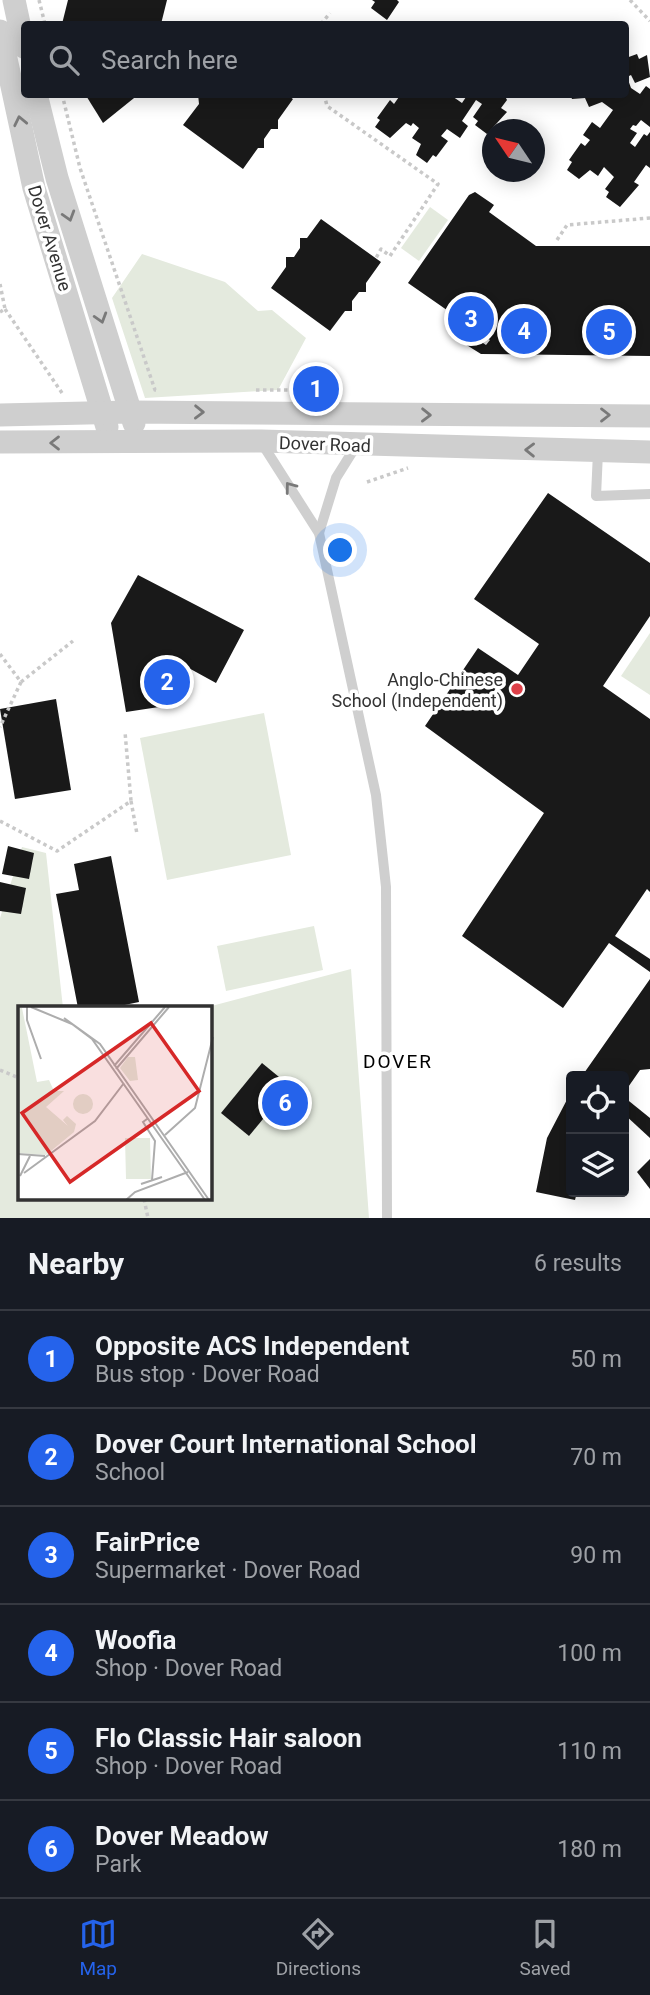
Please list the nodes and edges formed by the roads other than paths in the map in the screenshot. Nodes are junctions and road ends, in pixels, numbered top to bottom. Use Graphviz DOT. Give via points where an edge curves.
graph roads {
  1 [pos="14,0"];
  2 [pos="0,31"];
  3 [pos="21,33"];
  4 [pos="37,98"];
  5 [pos="130,412"];
  6 [pos="104,414"];
  7 [pos="0,415"];
  8 [pos="650,416"];
  9 [pos="261,441"];
  10 [pos="0,442"];
  11 [pos="110,443"];
  12 [pos="140,443"];
  13 [pos="356,446"];
  14 [pos="598,452"];
  15 [pos="650,452"];
  16 [pos="650,494"];
  17 [pos="319,533"];
  18 [pos="387,1218"];
  1 -- 3 [label="street"];
  6 -- 2 [label="street, Dover Avenue, one-way" via="34,188"];
  4 -- 5 [label="street, Dover Avenue, one-way" via="57,178"];
  5 -- 6 [label="street, Dover Road"];
  5 -- 8 [label="street, Dover Road, one-way"];
  5 -- 12 [label="street, Dover Avenue"];
  6 -- 7 [label="street, Dover Road"];
  6 -- 11 [label="street, Dover Avenue"];
  9 -- 12 [label="street, Dover Road"];
  9 -- 13 [label="street, Dover Road"];
  17 -- 9 [label="lane, one-way"];
  11 -- 10 [label="street, Dover Road, one-way"];
  11 -- 12 [label="street, Dover Road"];
  14 -- 13 [label="street, Dover Road, one-way"];
  13 -- 17 [label="lane" via="337,478"];
  14 -- 15 [label="street, Dover Road"];
  14 -- 16 [label="lane" via="596,496"];
  17 -- 18 [label="lane" via="376,795 386,887"];
}
